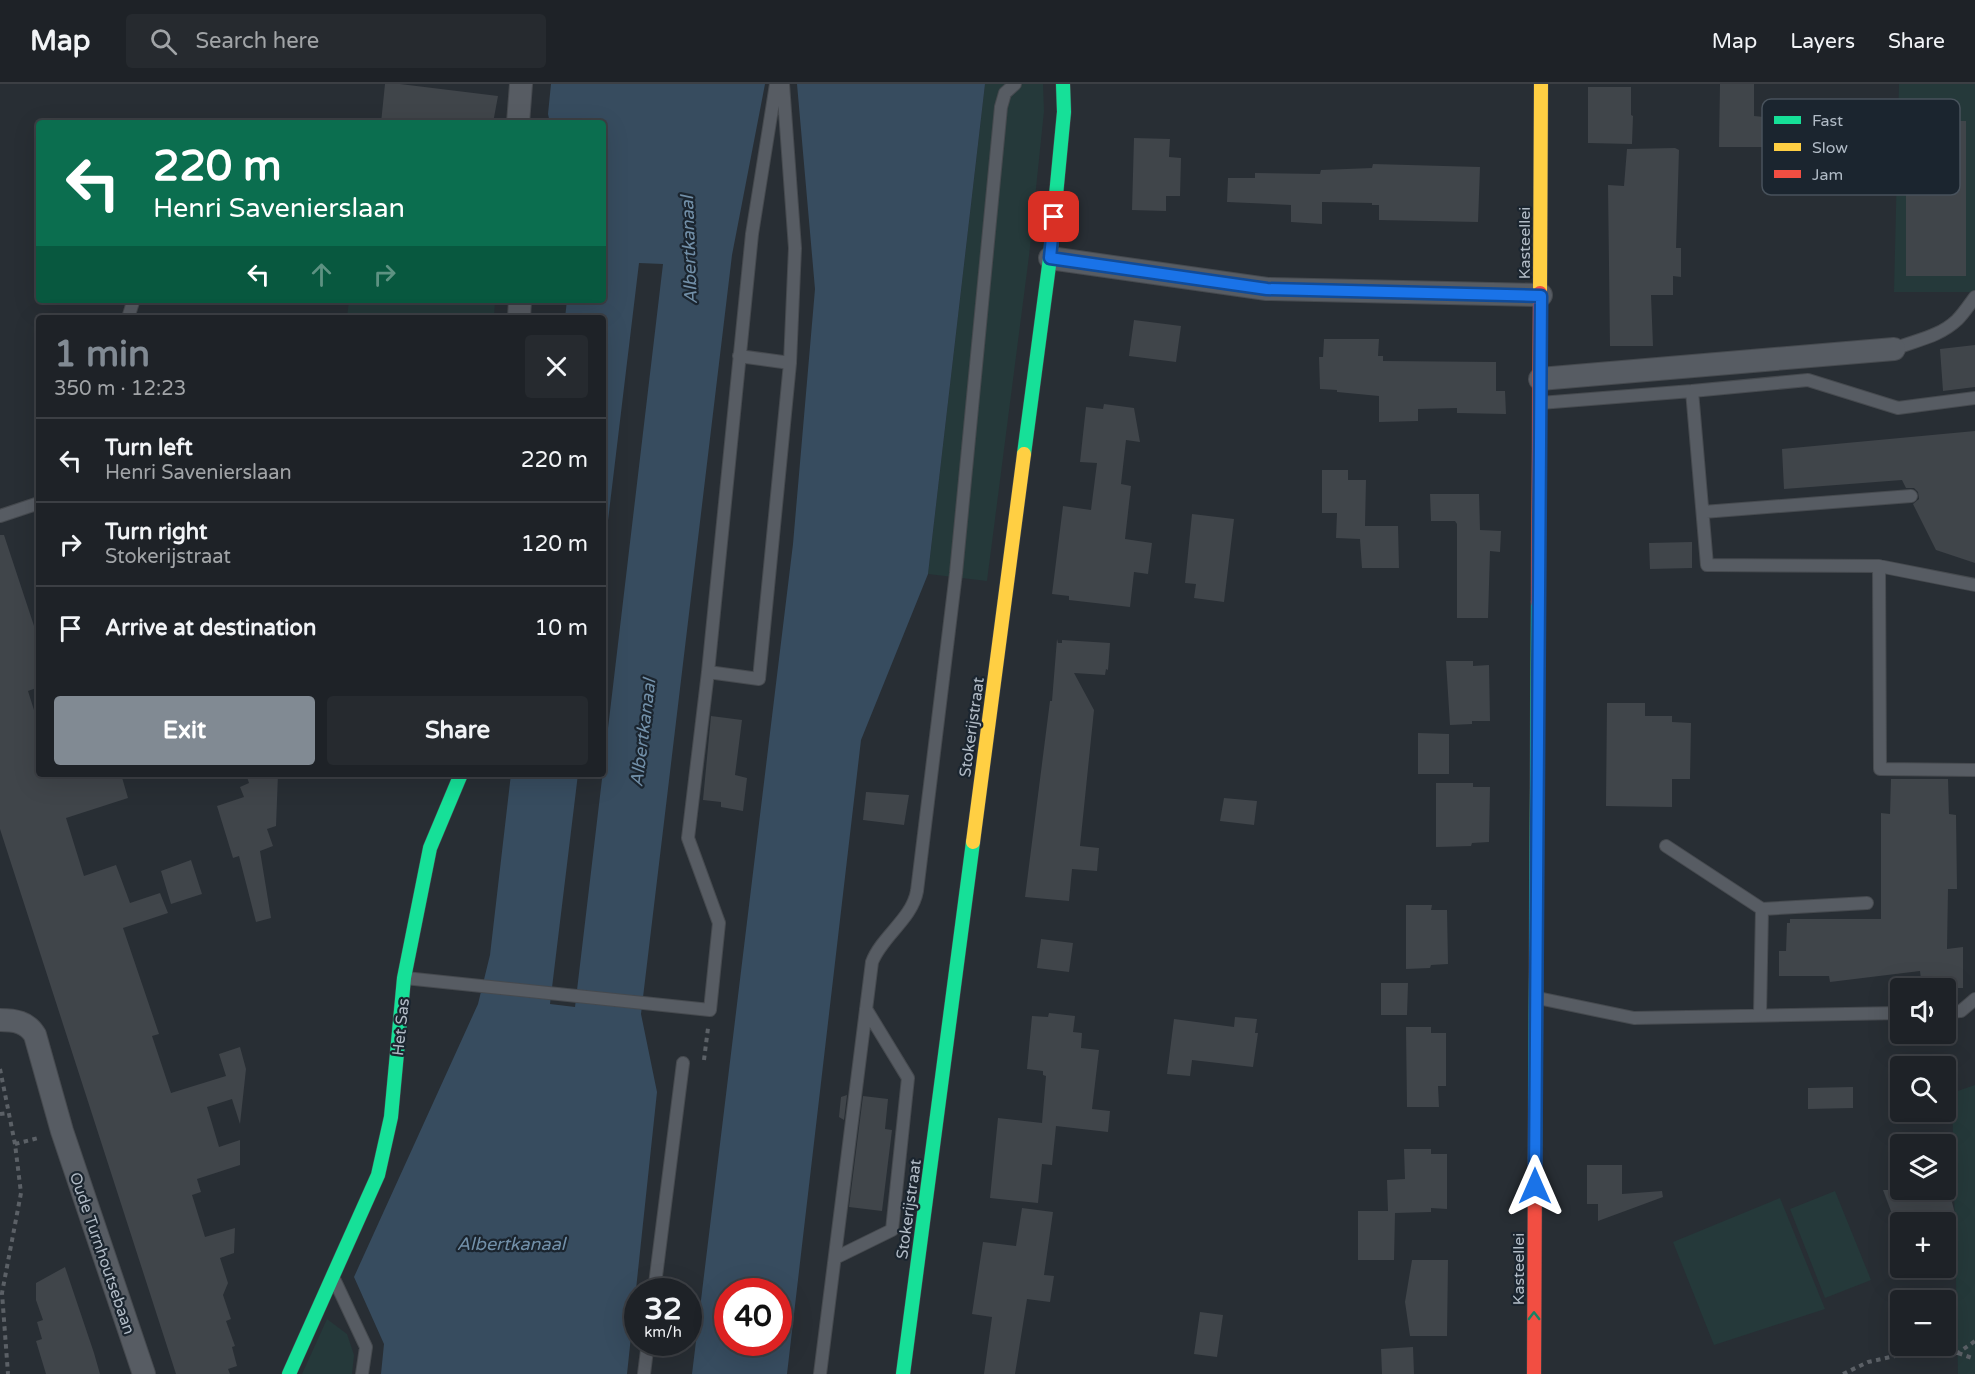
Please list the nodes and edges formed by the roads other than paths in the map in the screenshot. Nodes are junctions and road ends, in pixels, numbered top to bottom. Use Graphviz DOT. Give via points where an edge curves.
graph roads {
  1 [pos="521,84"];
  2 [pos="776,84"];
  3 [pos="783,84"];
  4 [pos="1015,84"];
  5 [pos="1063,84"];
  6 [pos="1541,84"];
  7 [pos="518,120"];
  8 [pos="1050,258"];
  9 [pos="1541,296"];
  10 [pos="1975,297"];
  11 [pos="1894,349"];
  12 [pos="739,356"];
  13 [pos="790,363"];
  14 [pos="1540,379"];
  15 [pos="1692,391"];
  16 [pos="1975,398"];
  17 [pos="1540,403"];
  18 [pos="1911,496"];
  19 [pos="36,504"];
  20 [pos="1703,512"];
  21 [pos="0,516"];
  22 [pos="1879,566"];
  23 [pos="1975,585"];
  24 [pos="708,672"];
  25 [pos="1975,770"];
  26 [pos="460,777"];
  27 [pos="1666,846"];
  28 [pos="1868,903"];
  29 [pos="1762,909"];
  30 [pos="404,978"];
  31 [pos="1535,998"];
  32 [pos="1975,999"];
  33 [pos="866,1010"];
  34 [pos="1956,1011"];
  35 [pos="1890,1012"];
  36 [pos="1760,1015"];
  37 [pos="0,1020"];
  38 [pos="683,1063"];
  39 [pos="836,1258"];
  40 [pos="333,1277"];
  41 [pos="656,1278"];
  42 [pos="646,1356"];
  43 [pos="144,1374"];
  44 [pos="289,1374"];
  45 [pos="362,1374"];
  46 [pos="644,1374"];
  47 [pos="820,1374"];
  48 [pos="903,1374"];
  49 [pos="1534,1374"];
  1 -- 7 [label="street"];
  2 -- 12 [label="lane" via="752,234"];
  3 -- 13 [label="lane" via="795,248"];
  4 -- 33 [label="lane" via="1005,93 1001,107 956,573 915,900 875,954"];
  5 -- 8 [label="street, Stokerijstraat" via="1064,112"];
  6 -- 9 [label="street, Kasteellei"];
  8 -- 9 [label="street" via="1267,289"];
  8 -- 48 [label="street, Stokerijstraat"];
  9 -- 14 [label="street, Kasteellei"];
  10 -- 11 [label="lane" via="1947,328"];
  11 -- 14 [label="street"];
  12 -- 13 [label="lane"];
  12 -- 24 [label="lane"];
  13 -- 24 [label="lane" via="759,679"];
  14 -- 17 [label="street, Kasteellei"];
  15 -- 16 [label="lane" via="1808,380 1898,408"];
  15 -- 17 [label="lane"];
  15 -- 20 [label="lane"];
  17 -- 31 [label="street, Kasteellei"];
  18 -- 20 [label="lane"];
  19 -- 21 [label="lane"];
  20 -- 22 [label="lane" via="1707,565"];
  22 -- 23 [label="lane"];
  22 -- 25 [label="lane" via="1880,769"];
  24 -- 30 [label="lane" via="688,838 719,924 710,1010"];
  26 -- 30 [label="street, Het Sas" via="430,848"];
  27 -- 29 [label="lane"];
  28 -- 29 [label="lane"];
  29 -- 36 [label="lane"];
  30 -- 40 [label="street, Het Sas" via="391,1116 378,1174"];
  31 -- 36 [label="lane" via="1634,1017"];
  49 -- 31 [label="street, Kasteellei, one-way"];
  32 -- 34 [label="lane"];
  33 -- 39 [label="lane"];
  33 -- 39 [label="lane" via="908,1078 892,1230"];
  35 -- 36 [label="lane"];
  37 -- 43 [label="street, Oude Turnhoutsebaan" via="24,1023 35,1035 62,1131"];
  38 -- 41 [label="lane"];
  39 -- 47 [label="lane"];
  40 -- 44 [label="street, Het Sas"];
  40 -- 45 [label="lane" via="366,1347"];
  42 -- 46 [label="lane"];
}
